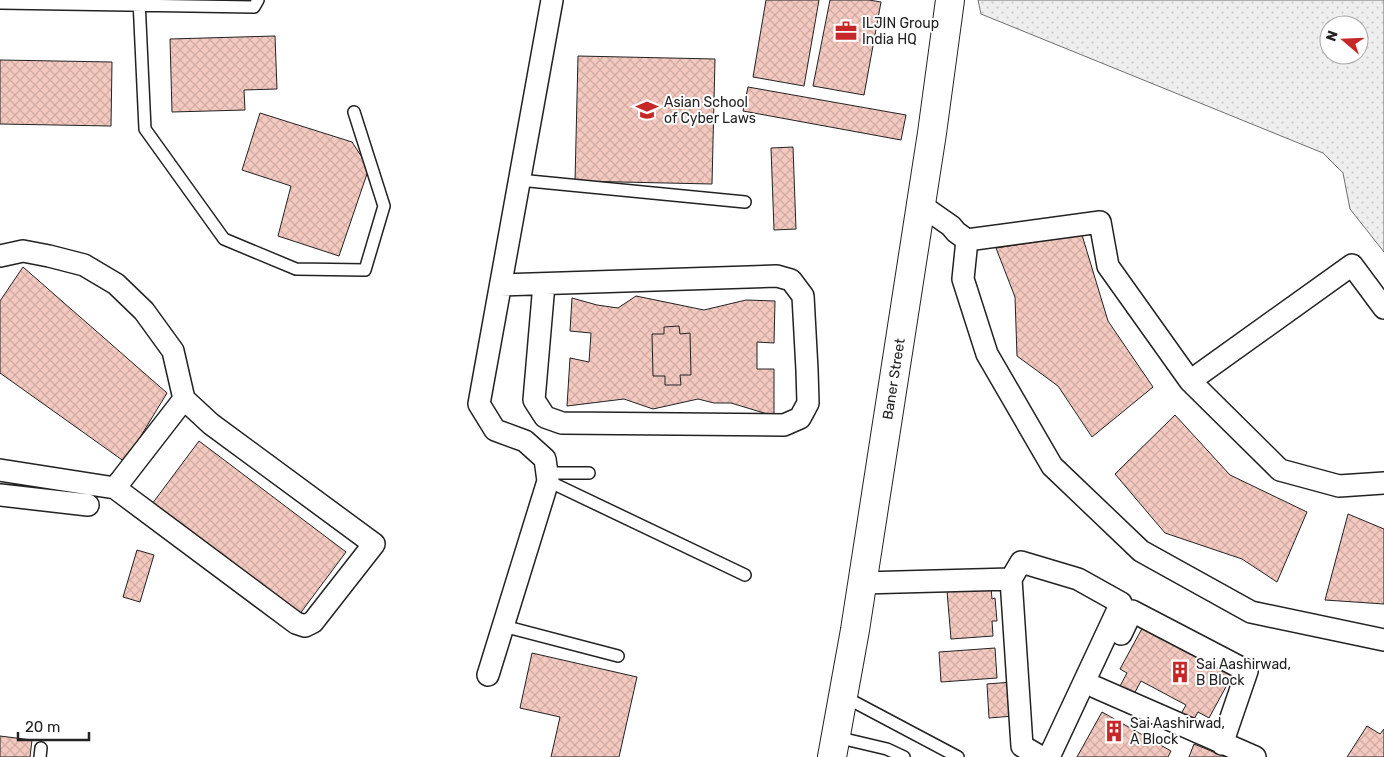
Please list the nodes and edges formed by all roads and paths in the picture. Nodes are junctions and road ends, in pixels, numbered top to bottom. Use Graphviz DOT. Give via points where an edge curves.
graph roads {
  1 [pos="258,0"];
  2 [pos="552,0"];
  3 [pos="950,0"];
  4 [pos="139,2"];
  5 [pos="0,3"];
  6 [pos="354,112"];
  7 [pos="519,180"];
  8 [pos="745,202"];
  9 [pos="921,205"];
  10 [pos="967,240"];
  11 [pos="0,256"];
  12 [pos="544,284"];
  13 [pos="501,285"];
  14 [pos="1384,308"];
  15 [pos="1190,381"];
  16 [pos="184,399"];
  17 [pos="0,470"];
  18 [pos="589,473"];
  19 [pos="547,477"];
  20 [pos="1384,484"];
  21 [pos="115,488"];
  22 [pos="0,495"];
  23 [pos="88,505"];
  24 [pos="745,575"];
  25 [pos="1011,579"];
  26 [pos="862,583"];
  27 [pos="504,626"];
  28 [pos="1384,640"];
  29 [pos="618,656"];
  30 [pos="488,675"];
  31 [pos="1095,687"];
  32 [pos="843,696"];
  33 [pos="1222,744"];
  34 [pos="834,747"];
  35 [pos="904,757"];
  36 [pos="958,757"];
  37 [pos="1041,757"];
  38 [pos="1049,757"];
  39 [pos="1064,757"];
  40 [pos="1255,757"];
  1 -- 4 [label="lane" via="254,7"];
  2 -- 7 [label="street"];
  3 -- 9 [label="street, Baner Street"];
  4 -- 5 [label="lane"];
  4 -- 6 [label="lane" via="145,129 224,239 296,269 365,270 384,206"];
  7 -- 8 [label="lane"];
  7 -- 13 [label="street"];
  9 -- 10 [label="street"];
  9 -- 26 [label="street, Baner Street"];
  10 -- 15 [label="street" via="1100,222 1108,266"];
  10 -- 28 [label="street" via="963,279 987,354 1052,466 1141,552 1251,612"];
  11 -- 16 [label="street" via="23,251 49,256 84,265 116,284 144,311 173,350"];
  12 -- 12 [label="street" via="777,276 791,280 803,296 808,403 800,418 784,425 562,422 545,417 534,400"];
  12 -- 13 [label="street"];
  13 -- 19 [label="street" via="480,404 495,430 525,440 545,459"];
  14 -- 15 [label="street" via="1352,265"];
  15 -- 20 [label="street" via="1280,470 1339,486"];
  16 -- 21 [label="street"];
  16 -- 21 [label="street" via="211,424 374,544 313,622 305,626 296,623"];
  17 -- 21 [label="street"];
  18 -- 19 [label="lane"];
  19 -- 24 [label="lane"];
  19 -- 27 [label="street"];
  22 -- 23 [label="street"];
  25 -- 26 [label="street"];
  25 -- 37 [label="street" via="1022,746"];
  25 -- 38 [label="street" via="1021,562 1078,580 1121,603"];
  26 -- 32 [label="street, Baner Street"];
  27 -- 29 [label="lane"];
  27 -- 30 [label="street"];
  31 -- 33 [label="street"];
  31 -- 33 [label="street" via="1132,611 1247,672"];
  31 -- 39 [label="street"];
  32 -- 34 [label="street, Baner Street"];
  32 -- 36 [label="lane"];
  33 -- 40 [label="street"];
  34 -- 35 [label="lane" via="887,749"];
}
